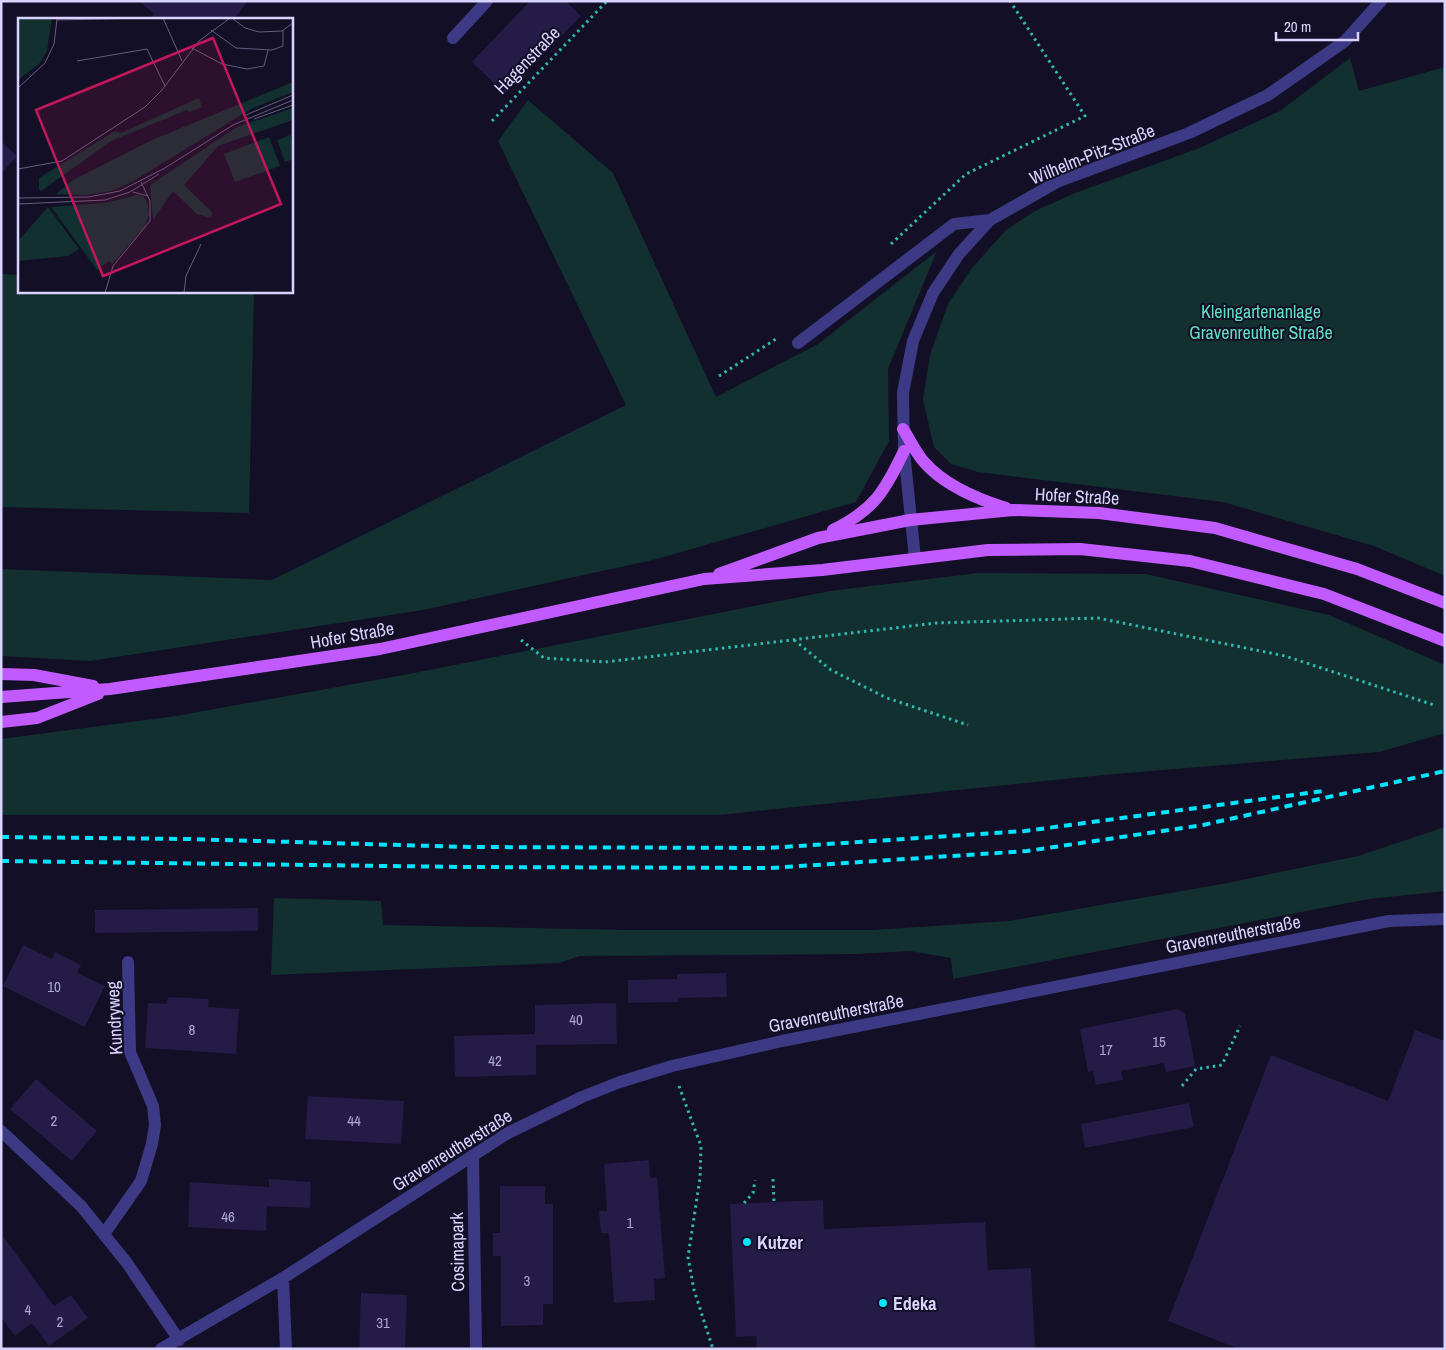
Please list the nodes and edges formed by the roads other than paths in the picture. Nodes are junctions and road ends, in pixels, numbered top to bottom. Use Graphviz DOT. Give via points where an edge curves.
graph roads {
  1 [pos="486,1"];
  2 [pos="1381,1"];
  3 [pos="453,38"];
  4 [pos="990,220"];
  5 [pos="798,343"];
  6 [pos="903,429"];
  7 [pos="904,451"];
  8 [pos="1013,510"];
  9 [pos="910,520"];
  10 [pos="818,538"];
  11 [pos="915,558"];
  12 [pos="704,579"];
  13 [pos="1445,603"];
  14 [pos="1445,641"];
  15 [pos="1,674"];
  16 [pos="110,689"];
  17 [pos="1,697"];
  18 [pos="1,722"];
  19 [pos="1445,919"];
  20 [pos="128,962"];
  21 [pos="1,1131"];
  22 [pos="473,1155"];
  23 [pos="104,1234"];
  24 [pos="283,1278"];
  25 [pos="179,1340"];
  26 [pos="161,1349"];
  27 [pos="286,1349"];
  28 [pos="476,1349"];
  1 -- 3 [label="street"];
  2 -- 4 [label="street, Wilhelm-Pitz-Straße" via="1345,41 1268,95 1189,133 1057,182"];
  4 -- 5 [label="street" via="954,224"];
  4 -- 6 [label="street, Wilhelm-Pitz-Straße" via="960,254 933,293 913,341 903,393"];
  6 -- 7 [label="street, Wilhelm-Pitz-Straße"];
  6 -- 8 [label="main road" via="924,462 952,485 983,501"];
  7 -- 9 [label="street, Wilhelm-Pitz-Straße"];
  7 -- 10 [label="main road" via="888,485 874,503 851,522"];
  8 -- 9 [label="main road, Hofer Straße"];
  8 -- 13 [label="main road, Hofer Straße" via="1098,512 1215,528 1357,569"];
  9 -- 10 [label="main road, Hofer Straße"];
  9 -- 11 [label="street, Wilhelm-Pitz-Straße"];
  10 -- 12 [label="main road, Hofer Straße"];
  11 -- 12 [label="main road, Hofer Straße" via="822,570"];
  11 -- 14 [label="main road, Hofer Straße" via="988,550 1080,548 1190,561 1324,594"];
  12 -- 16 [label="main road, Hofer Straße" via="380,649"];
  15 -- 16 [label="main road" via="34,675"];
  16 -- 17 [label="main road, Hofer Straße"];
  16 -- 18 [label="main road" via="37,718"];
  19 -- 22 [label="street, Gravenreutherstraße" via="1389,921 782,1040 672,1066 582,1097 508,1133"];
  20 -- 23 [label="street, Kundryweg" via="130,1052 153,1106 155,1125 141,1181"];
  21 -- 23 [label="street" via="54,1178"];
  22 -- 24 [label="street, Gravenreutherstraße"];
  22 -- 28 [label="street, Cosimapark"];
  23 -- 25 [label="street"];
  24 -- 25 [label="street, Gravenreutherstraße"];
  24 -- 27 [label="street"];
  25 -- 26 [label="street, Gravenreutherstraße"];
}
